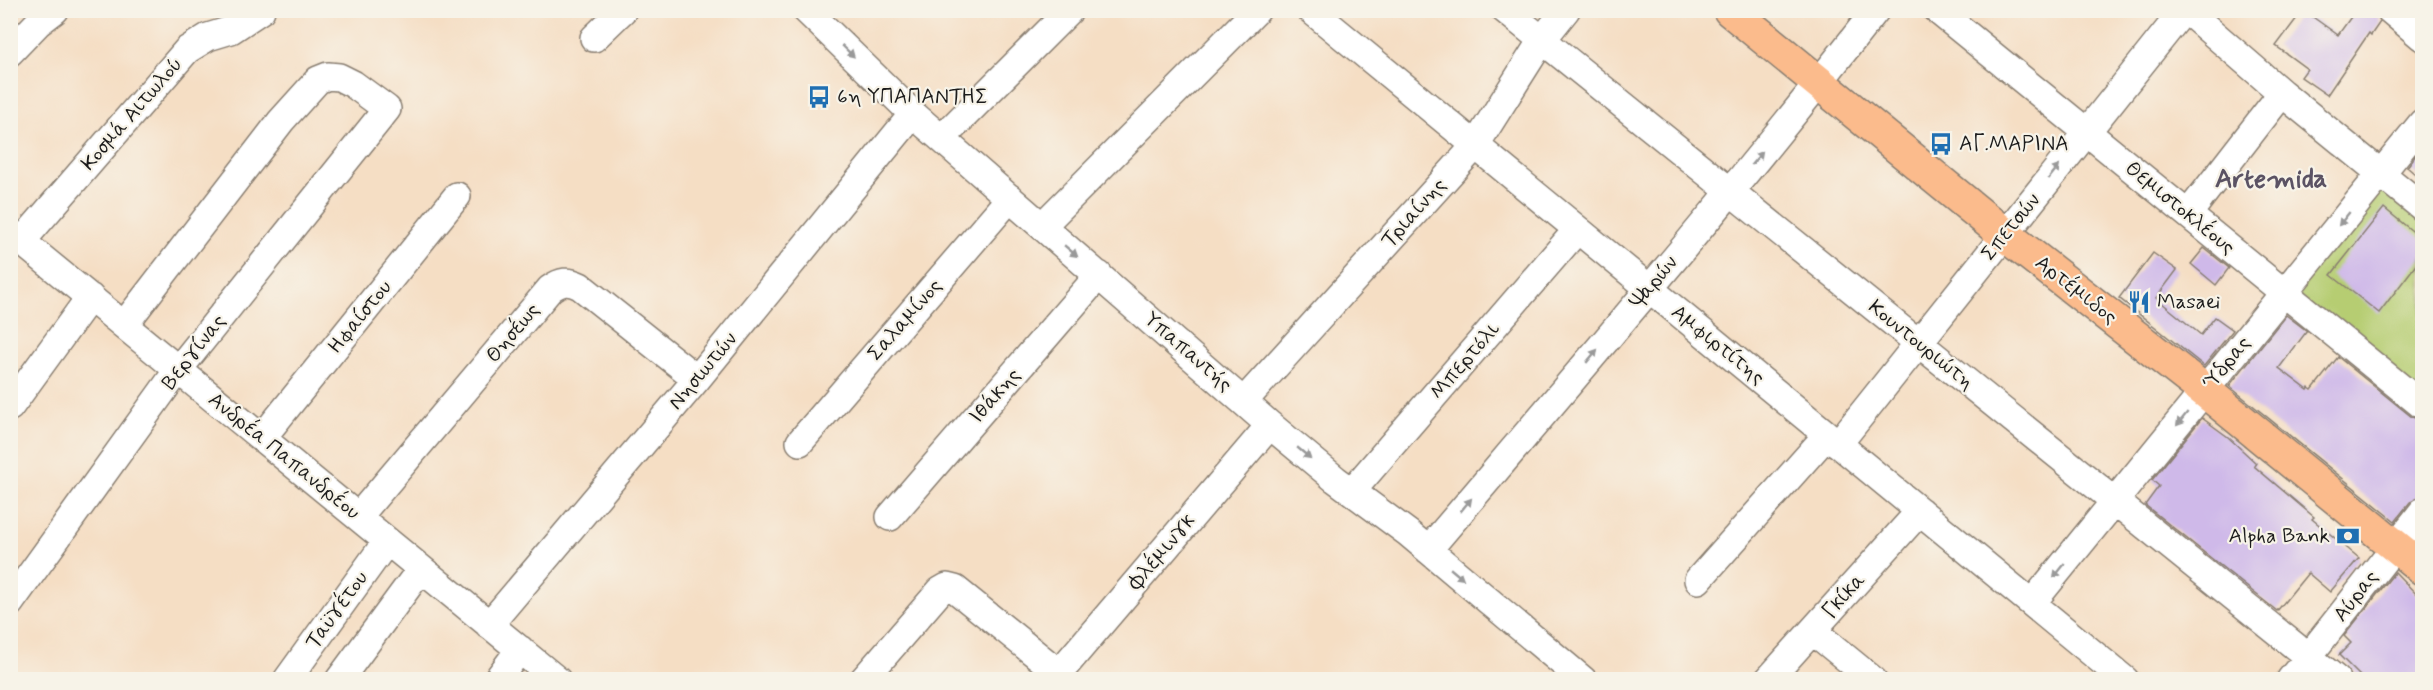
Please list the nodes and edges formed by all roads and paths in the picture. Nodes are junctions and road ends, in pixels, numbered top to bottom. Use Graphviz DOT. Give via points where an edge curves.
graph roads {
  1 [pos="55,10"];
  2 [pos="261,10"];
  3 [pos="623,10"];
  4 [pos="806,10"];
  5 [pos="1070,10"];
  6 [pos="1257,10"];
  7 [pos="1311,10"];
  8 [pos="1505,10"];
  9 [pos="1566,10"];
  10 [pos="1730,10"];
  11 [pos="1876,10"];
  12 [pos="1937,10"];
  13 [pos="2185,10"];
  14 [pos="2390,10"];
  15 [pos="2422,37"];
  16 [pos="594,38"];
  17 [pos="1542,40"];
  18 [pos="10,52"];
  19 [pos="1818,84"];
  20 [pos="2282,93"];
  21 [pos="913,114"];
  22 [pos="2422,123"];
  23 [pos="2087,132"];
  24 [pos="942,138"];
  25 [pos="1475,146"];
  26 [pos="2381,174"];
  27 [pos="1729,191"];
  28 [pos="458,196"];
  29 [pos="1010,198"];
  30 [pos="2422,207"];
  31 [pos="2188,214"];
  32 [pos="1042,226"];
  33 [pos="1577,230"];
  34 [pos="2004,234"];
  35 [pos="16,237"];
  36 [pos="1100,275"];
  37 [pos="1649,289"];
  38 [pos="2284,293"];
  39 [pos="90,297"];
  40 [pos="124,325"];
  41 [pos="1918,343"];
  42 [pos="178,370"];
  43 [pos="697,379"];
  44 [pos="2205,391"];
  45 [pos="1244,400"];
  46 [pos="2422,405"];
  47 [pos="10,406"];
  48 [pos="1270,425"];
  49 [pos="262,438"];
  50 [pos="1833,439"];
  51 [pos="800,442"];
  52 [pos="1352,491"];
  53 [pos="2115,501"];
  54 [pos="1920,511"];
  55 [pos="2422,512"];
  56 [pos="358,517"];
  57 [pos="890,517"];
  58 [pos="387,541"];
  59 [pos="2396,545"];
  60 [pos="1428,550"];
  61 [pos="2422,568"];
  62 [pos="421,569"];
  63 [pos="1698,580"];
  64 [pos="10,603"];
  65 [pos="2032,603"];
  66 [pos="489,625"];
  67 [pos="1813,631"];
  68 [pos="520,649"];
  69 [pos="2308,657"];
  70 [pos="1056,676"];
  71 [pos="287,680"];
  72 [pos="339,680"];
  73 [pos="497,680"];
  74 [pos="557,680"];
  75 [pos="863,680"];
  76 [pos="1583,680"];
  77 [pos="1768,680"];
  78 [pos="1873,680"];
  79 [pos="2125,680"];
  80 [pos="2290,680"];
  81 [pos="2337,680"];
  1 -- 18 [label="street"];
  2 -- 35 [label="street, Κοσμά Αιτωλού" via="231,30 208,37 188,50"];
  3 -- 16 [label="street"];
  4 -- 21 [label="street, Υπαπαντής, one-way"];
  5 -- 24 [label="street"];
  6 -- 32 [label="street"];
  7 -- 25 [label="street, Αμφιρτίτης"];
  8 -- 17 [label="street, Κουντουριώτη"];
  9 -- 17 [label="street, Τριαίνης"];
  10 -- 19 [label="main road, Αρτέμιδος"];
  11 -- 19 [label="street, Ψαρών"];
  12 -- 23 [label="street, Θεμιστοκλέους"];
  13 -- 20 [label="street"];
  13 -- 23 [label="street, Σπετσών"];
  14 -- 15 [label="street"];
  17 -- 25 [label="street, Τριαίνης"];
  17 -- 27 [label="street, Κουντουριώτη"];
  27 -- 19 [label="street, Ψαρών, one-way"];
  19 -- 34 [label="main road, Αρτέμιδος"];
  20 -- 26 [label="street"];
  20 -- 31 [label="street"];
  21 -- 24 [label="street, Υπαπαντής"];
  21 -- 43 [label="street, Νησιωτών"];
  22 -- 26 [label="street, Ύδρας"];
  23 -- 31 [label="street, Θεμιστοκλέους"];
  34 -- 23 [label="street, Σπετσών, one-way"];
  24 -- 29 [label="street, Υπαπαντής"];
  25 -- 33 [label="street, Αμφιρτίτης"];
  25 -- 45 [label="street, Τριαίνης"];
  26 -- 30 [label="street"];
  26 -- 38 [label="street, Ύδρας, one-way"];
  27 -- 37 [label="street, Ψαρών"];
  27 -- 41 [label="street, Κουντουριώτη"];
  28 -- 49 [label="street, Ηφαίστου"];
  29 -- 32 [label="street, Υπαπαντής"];
  29 -- 51 [label="street, Σαλαμίνος"];
  31 -- 38 [label="street, Θεμιστοκλέους"];
  32 -- 36 [label="street, Υπαπαντής, one-way"];
  33 -- 37 [label="street, Αμφιρτίτης"];
  33 -- 52 [label="street, Μπερτόλι"];
  34 -- 41 [label="street, Σπετσών"];
  34 -- 44 [label="main road, Αρτέμιδος"];
  35 -- 39 [label="street, Ανδρέα Παπανδρέου"];
  36 -- 45 [label="street, Υπαπαντής"];
  36 -- 57 [label="street, Ιθάκης"];
  37 -- 50 [label="street, Αμφιρτίτης"];
  60 -- 37 [label="street, Ψαρών, one-way"];
  38 -- 44 [label="street, Ύδρας"];
  38 -- 46 [label="street, Θεμιστοκλέους"];
  39 -- 40 [label="street, Ανδρέα Παπανδρέου"];
  39 -- 47 [label="street"];
  40 -- 42 [label="street, Ανδρέα Παπανδρέου"];
  40 -- 42 [label="street, Βεργίνας" via="281,121 318,80 339,77 387,109"];
  41 -- 50 [label="street, Σπετσών"];
  41 -- 53 [label="street, Κουντουριώτη"];
  42 -- 49 [label="street, Ανδρέα Παπανδρέου"];
  42 -- 64 [label="street, Βεργίνας"];
  43 -- 56 [label="street, Θησέως" via="580,286 573,282 558,283"];
  43 -- 66 [label="street, Νησιωτών"];
  44 -- 53 [label="street, Ύδρας, one-way"];
  44 -- 59 [label="main road, Αρτέμιδος"];
  45 -- 48 [label="street, Υπαπαντής"];
  48 -- 52 [label="street, Υπαπαντής, one-way"];
  48 -- 70 [label="street, Φλέμινγκ"];
  49 -- 56 [label="street, Ανδρέα Παπανδρέου"];
  50 -- 54 [label="street, Αμφιρτίτης"];
  50 -- 63 [label="street, Σπετσών"];
  52 -- 60 [label="street, Υπαπαντής"];
  53 -- 65 [label="street, Ύδρας, one-way"];
  53 -- 69 [label="street, Κουντουριώτη"];
  54 -- 65 [label="street, Αμφιρτίτης"];
  54 -- 67 [label="street, Γκίκα"];
  55 -- 59 [label="street, Αύρας"];
  56 -- 58 [label="street, Ανδρέα Παπανδρέου"];
  58 -- 62 [label="street, Ανδρέα Παπανδρέου"];
  58 -- 71 [label="street, Ταϋγέτου"];
  59 -- 61 [label="main road, Αρτέμιδος"];
  59 -- 69 [label="street, Αύρας"];
  60 -- 76 [label="street, Υπαπαντής, one-way"];
  62 -- 66 [label="street, Ανδρέα Παπανδρέου"];
  62 -- 72 [label="street"];
  65 -- 79 [label="street, Αμφιρτίτης"];
  66 -- 68 [label="street, Ανδρέα Παπανδρέου"];
  67 -- 77 [label="street, Γκίκα"];
  67 -- 78 [label="street"];
  68 -- 73 [label="street"];
  68 -- 74 [label="street, Ανδρέα Παπανδρέου"];
  69 -- 80 [label="street, Αύρας"];
  69 -- 81 [label="street, Κουντουριώτη"];
  70 -- 75 [label="street" via="956,589 947,587"];
}
